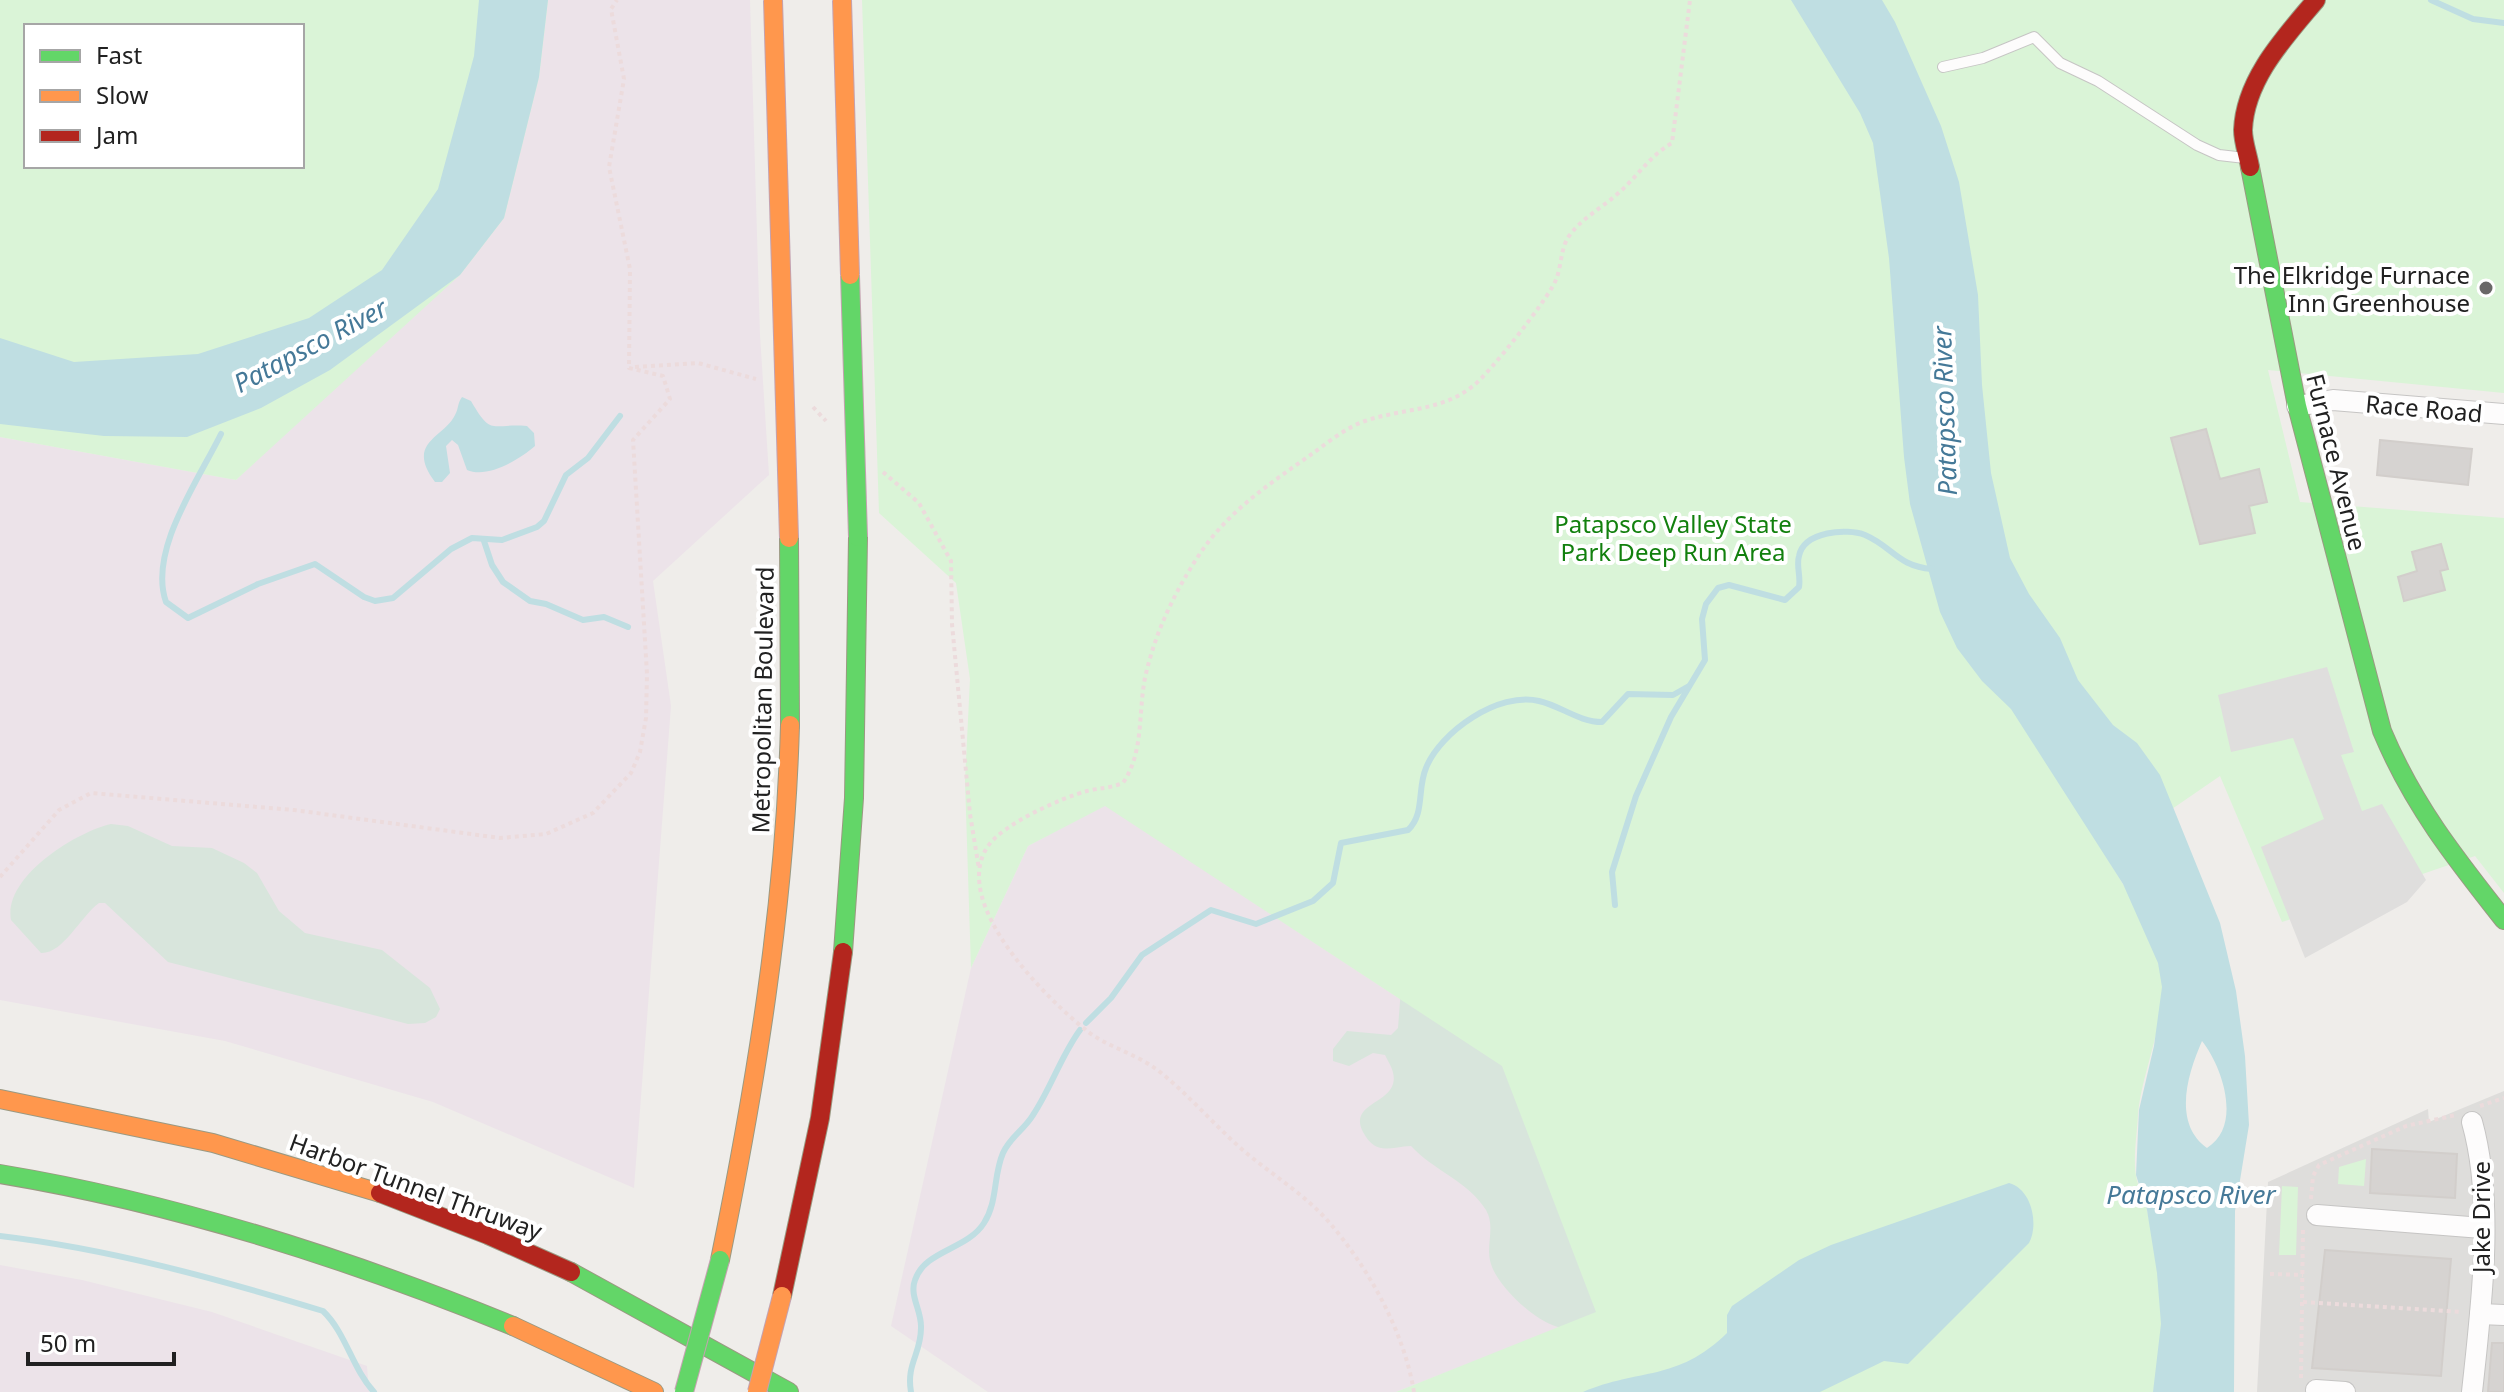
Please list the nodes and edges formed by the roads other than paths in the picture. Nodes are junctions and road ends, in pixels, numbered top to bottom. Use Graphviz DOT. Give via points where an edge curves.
graph roads {
  1 [pos="773,0"];
  2 [pos="842,0"];
  3 [pos="2316,0"];
  4 [pos="1943,67"];
  5 [pos="2247,159"];
  6 [pos="2297,406"];
  7 [pos="2504,414"];
  8 [pos="2504,920"];
  9 [pos="0,1099"];
  10 [pos="2472,1122"];
  11 [pos="0,1174"];
  12 [pos="2317,1215"];
  13 [pos="2482,1228"];
  14 [pos="347,1264"];
  15 [pos="2480,1314"];
  16 [pos="2504,1315"];
  17 [pos="2316,1390"];
  18 [pos="612,1392"];
  19 [pos="654,1392"];
  20 [pos="684,1392"];
  21 [pos="757,1392"];
  22 [pos="789,1392"];
  23 [pos="2345,1392"];
  24 [pos="2472,1392"];
  1 -- 20 [label="main road, Metropolitan Boulevard, bridge" via="789,538 788,757 779,905 763,1038 720,1260"];
  2 -- 21 [label="main road, bridge" via="858,537 856,764 831,1056"];
  3 -- 5 [label="main road, Furnace Avenue" via="2270,58 2249,96 2243,132"];
  4 -- 5 [label="lane" via="2034,37 2060,63 2098,81 2197,145"];
  5 -- 6 [label="main road, Furnace Avenue"];
  6 -- 7 [label="street, Race Road" via="2333,400"];
  6 -- 8 [label="main road, Furnace Avenue" via="2372,700 2394,763 2435,833"];
  9 -- 22 [label="main road, Harbor Tunnel Thruway" via="202,1139 422,1209 607,1289"];
  10 -- 13 [label="street, Jake Drive" via="2483,1159"];
  11 -- 14 [label="main road" via="211,1221"];
  12 -- 13 [label="street"];
  13 -- 15 [label="street, Jake Drive"];
  14 -- 18 [label="main road"];
  14 -- 19 [label="main road" via="459,1302"];
  15 -- 16 [label="street"];
  15 -- 24 [label="street, Jake Drive"];
  17 -- 23 [label="street"];
}
